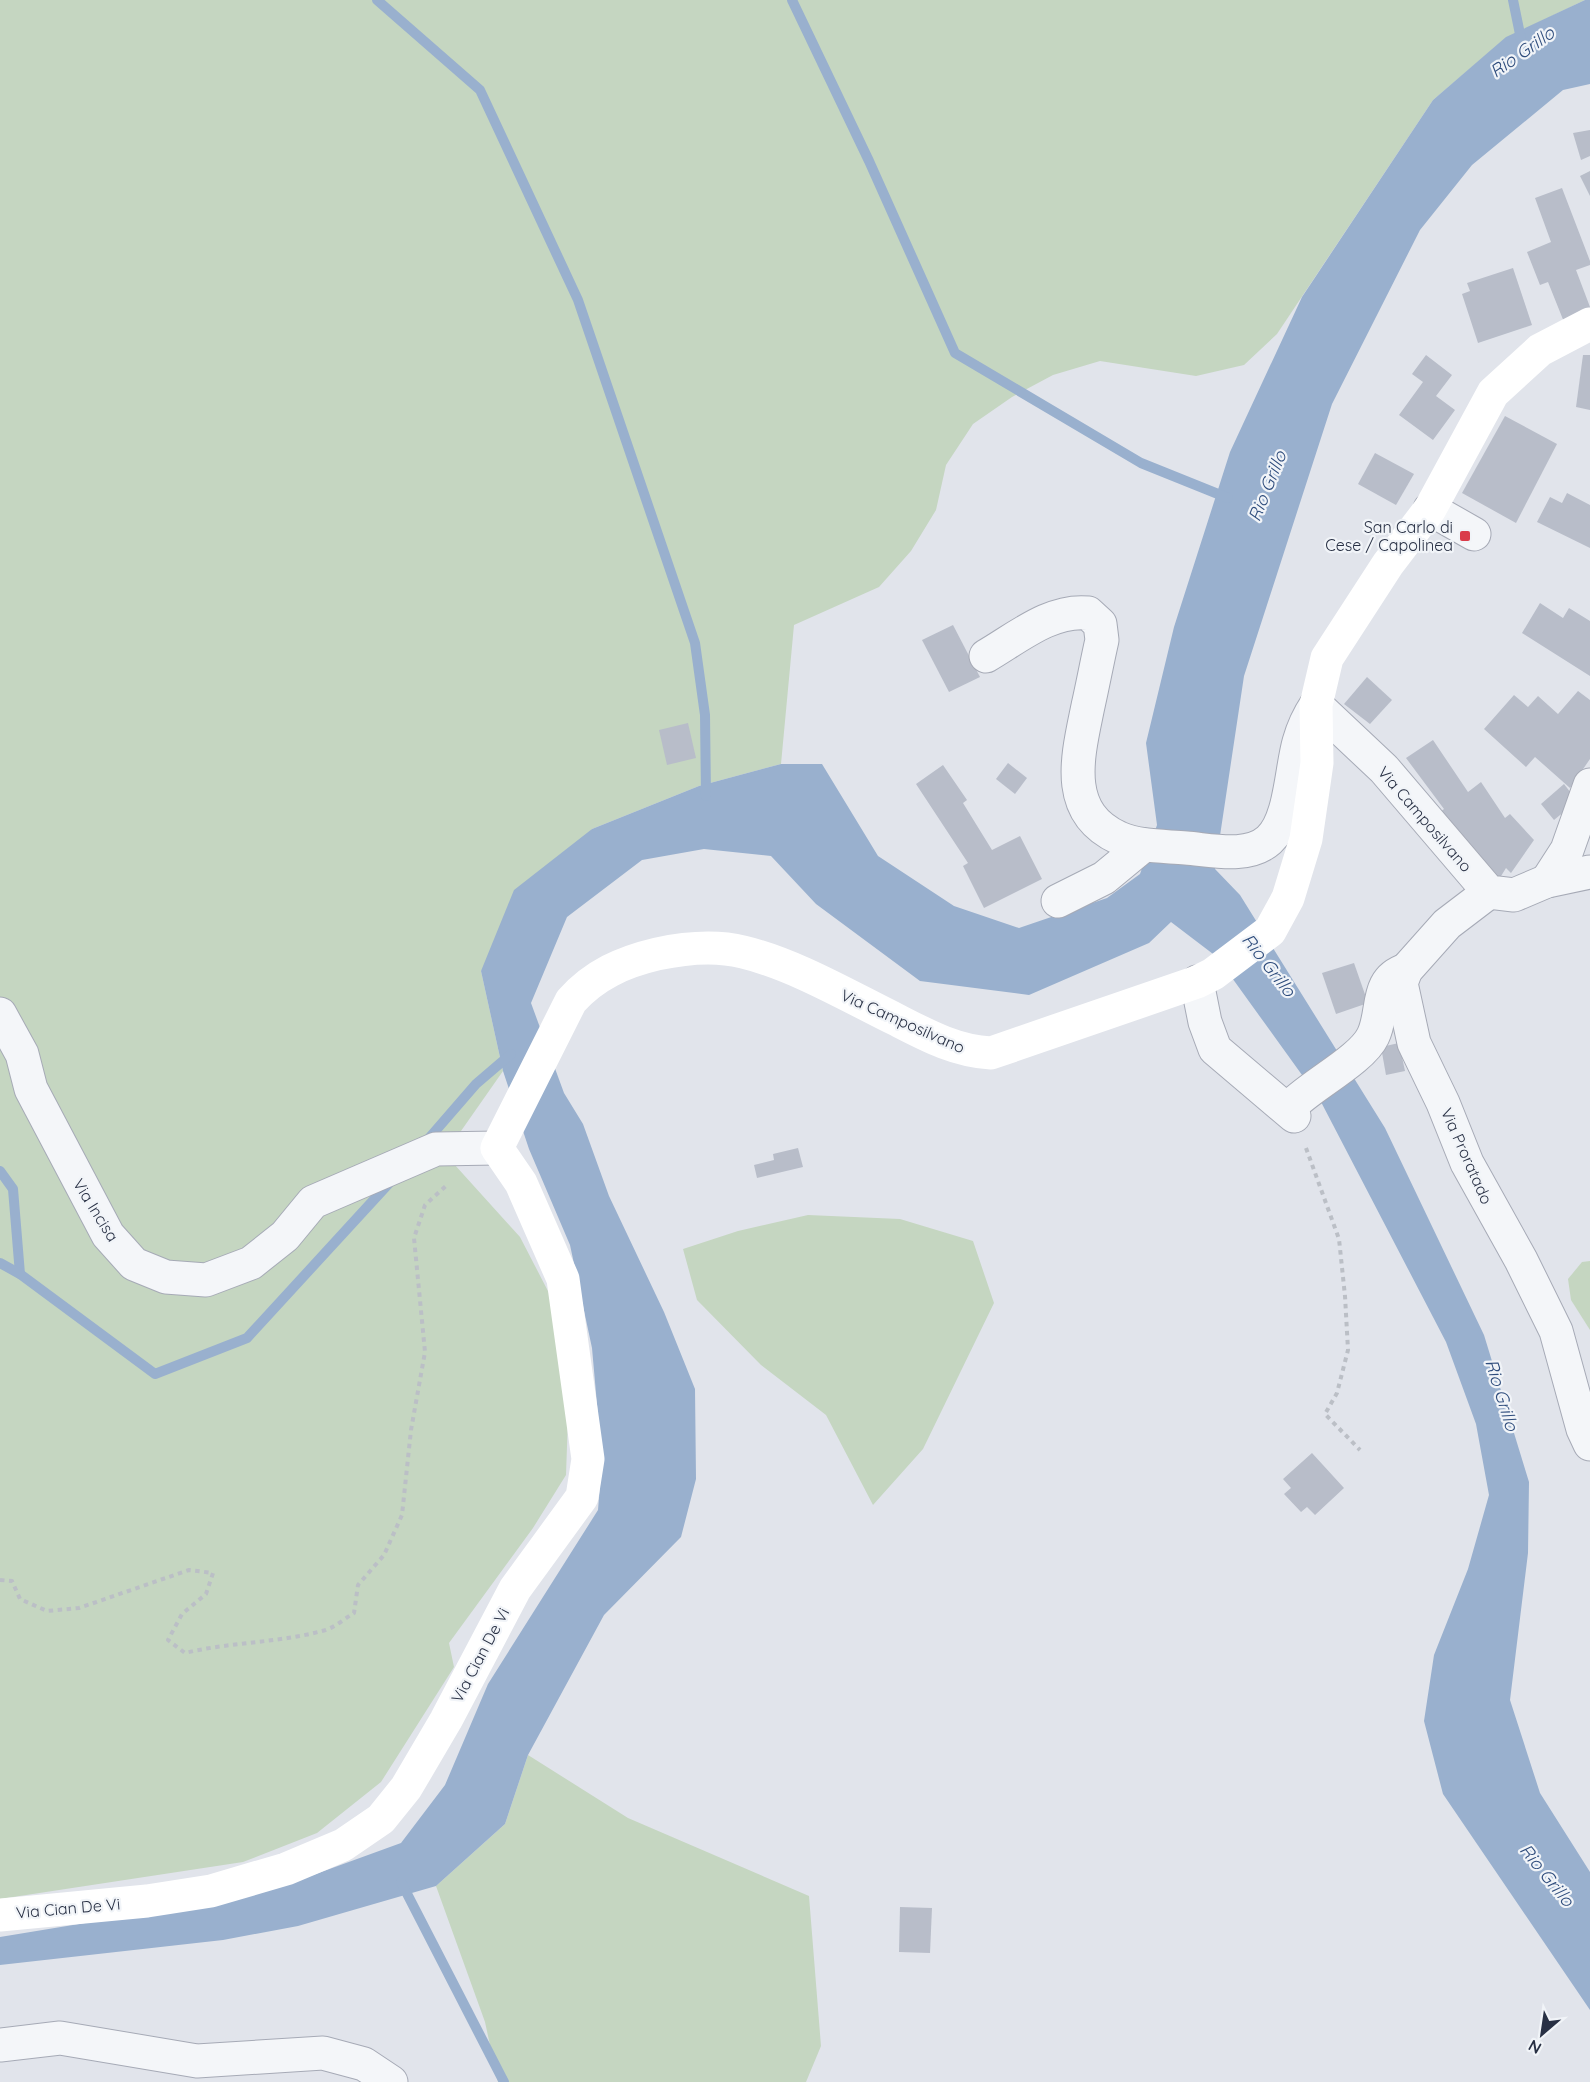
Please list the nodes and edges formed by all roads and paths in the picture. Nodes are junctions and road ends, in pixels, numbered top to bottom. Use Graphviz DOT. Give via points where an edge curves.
graph roads {
  1 [pos="1590,324"];
  2 [pos="1430,509"];
  3 [pos="1474,534"];
  4 [pos="986,656"];
  5 [pos="1316,705"];
  6 [pos="1590,785"];
  7 [pos="1144,845"];
  8 [pos="1590,872"];
  9 [pos="1547,881"];
  10 [pos="1489,892"];
  11 [pos="1058,901"];
  12 [pos="1406,970"];
  13 [pos="1205,978"];
  14 [pos="0,1014"];
  15 [pos="1293,1108"];
  16 [pos="496,1148"];
  17 [pos="453,1180"];
  18 [pos="1590,1444"];
  19 [pos="1360,1450"];
  20 [pos="0,1580"];
  21 [pos="0,1915"];
  22 [pos="0,2045"];
  23 [pos="391,2082"];
  1 -- 2 [label="street, Via Camposilvano" via="1540,350 1493,393"];
  2 -- 3 [label="street"];
  2 -- 5 [label="street, Via Camposilvano" via="1332,649"];
  4 -- 7 [label="street, Via Camposilvano" via="1049,619 1074,611 1088,613 1100,624 1102,640 1077,754 1077,776 1087,812 1101,828"];
  5 -- 7 [label="street, Via Camposilvano" via="1305,721 1282,824 1270,840 1241,852"];
  5 -- 10 [label="street, Via Camposilvano" via="1384,769"];
  5 -- 13 [label="street, Via Camposilvano" via="1317,763 1306,839 1288,898 1270,932"];
  6 -- 9 [label="street" via="1567,850"];
  7 -- 11 [label="street" via="1104,879"];
  8 -- 9 [label="street"];
  9 -- 10 [label="street" via="1515,895"];
  10 -- 12 [label="street" via="1447,924"];
  12 -- 15 [label="street" via="1394,974 1385,986 1373,1038"];
  12 -- 18 [label="street, Via Proratado" via="1401,983 1414,1043 1467,1163 1556,1331"];
  13 -- 15 [label="street" via="1205,1022 1215,1048"];
  13 -- 16 [label="street, Via Camposilvano" via="991,1053 966,1051 939,1041 804,974 743,952 687,947 645,957 609,970 571,1001"];
  14 -- 16 [label="street, Via Incisa" via="22,1054 31,1089 108,1235 134,1264 166,1277 206,1280 251,1263 285,1236 313,1202 436,1149"];
  15 -- 19 [label="path" via="1340,1239 1348,1350 1337,1393 1325,1414"];
  16 -- 21 [label="street, Via Cian De Vi" via="521,1183 563,1279 588,1459 582,1497 515,1589 406,1788 381,1819 352,1839 286,1869 211,1891"];
  17 -- 20 [label="path" via="425,1205 414,1238 425,1352 402,1515 384,1556 358,1585 354,1613 324,1631 185,1653 168,1640 182,1614 206,1594 213,1573 189,1570 79,1608 47,1611 20,1599 12,1581"];
  22 -- 23 [label="street" via="60,2038 197,2061 323,2054 364,2064"];
}
